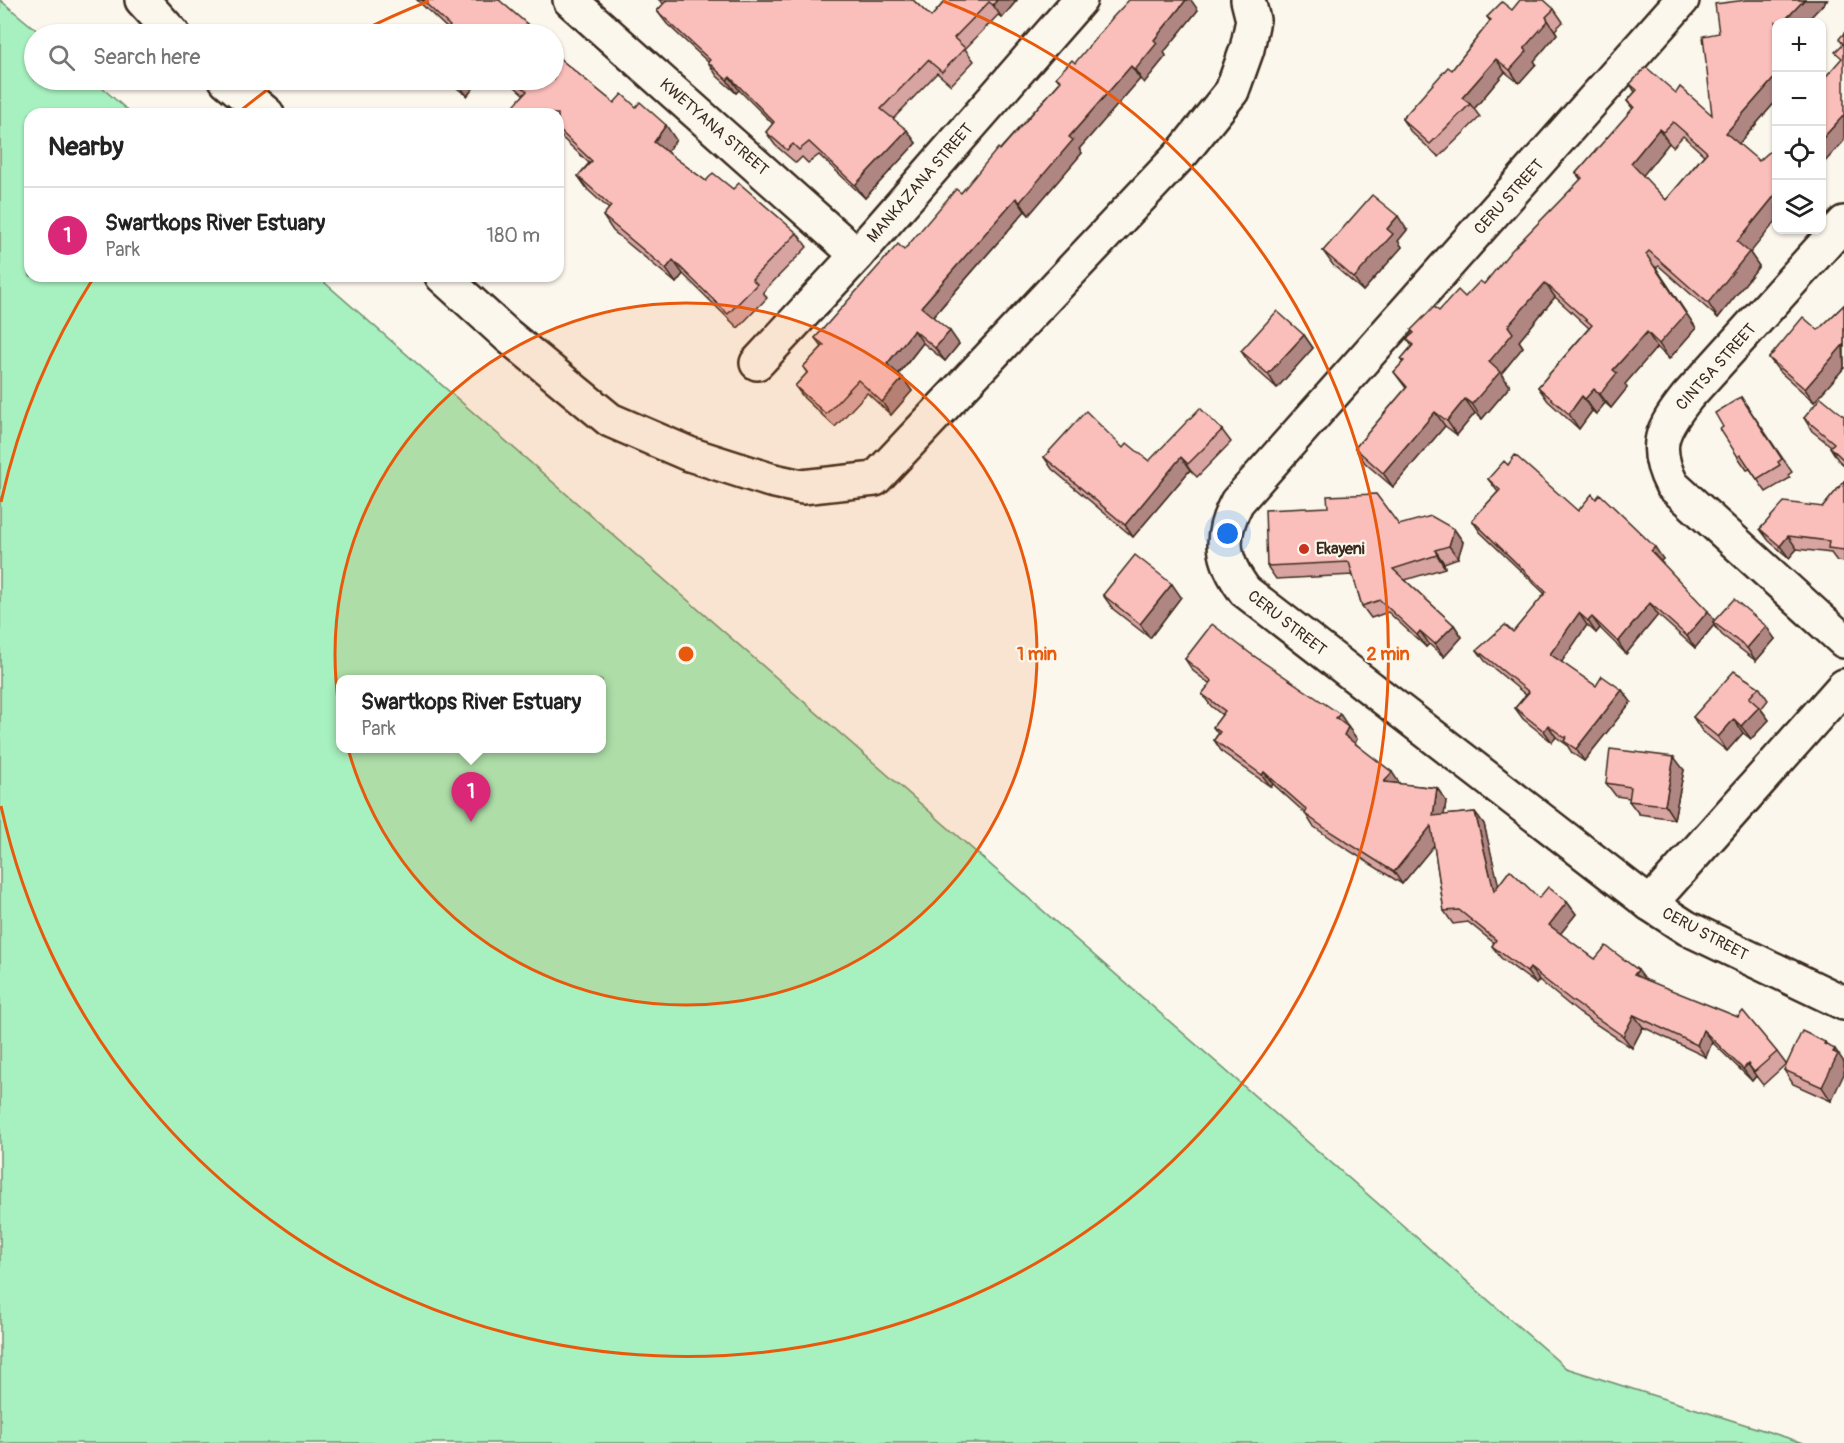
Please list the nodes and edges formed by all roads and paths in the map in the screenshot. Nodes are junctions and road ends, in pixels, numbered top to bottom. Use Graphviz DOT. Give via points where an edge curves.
graph roads {
  1 [pos="142,0"];
  2 [pos="570,0"];
  3 [pos="1080,0"];
  4 [pos="1248,0"];
  5 [pos="1682,0"];
  6 [pos="164,24"];
  7 [pos="238,90"];
  8 [pos="260,108"];
  9 [pos="1844,223"];
  10 [pos="857,255"];
  11 [pos="449,282"];
  12 [pos="757,363"];
  13 [pos="1844,641"];
  14 [pos="1844,686"];
  15 [pos="1650,904"];
  16 [pos="1844,1003"];
  1 -- 6 [label="street"];
  2 -- 10 [label="street, KWETYANA STREET"];
  3 -- 10 [label="street, MANKAZANA STREET"];
  4 -- 11 [label="street" via="1253,20 1232,91 1183,152 875,479 802,487 770,480 689,454 610,420"];
  5 -- 15 [label="street, CERU STREET" via="1237,502 1225,525 1227,558 1245,591"];
  7 -- 8 [label="street"];
  9 -- 13 [label="street, CINTSA STREET" via="1671,417 1661,437 1660,454 1671,485"];
  10 -- 12 [label="street, MANKAZANA STREET"];
  14 -- 15 [label="street"];
  15 -- 16 [label="street, CERU STREET" via="1687,928"];
}
